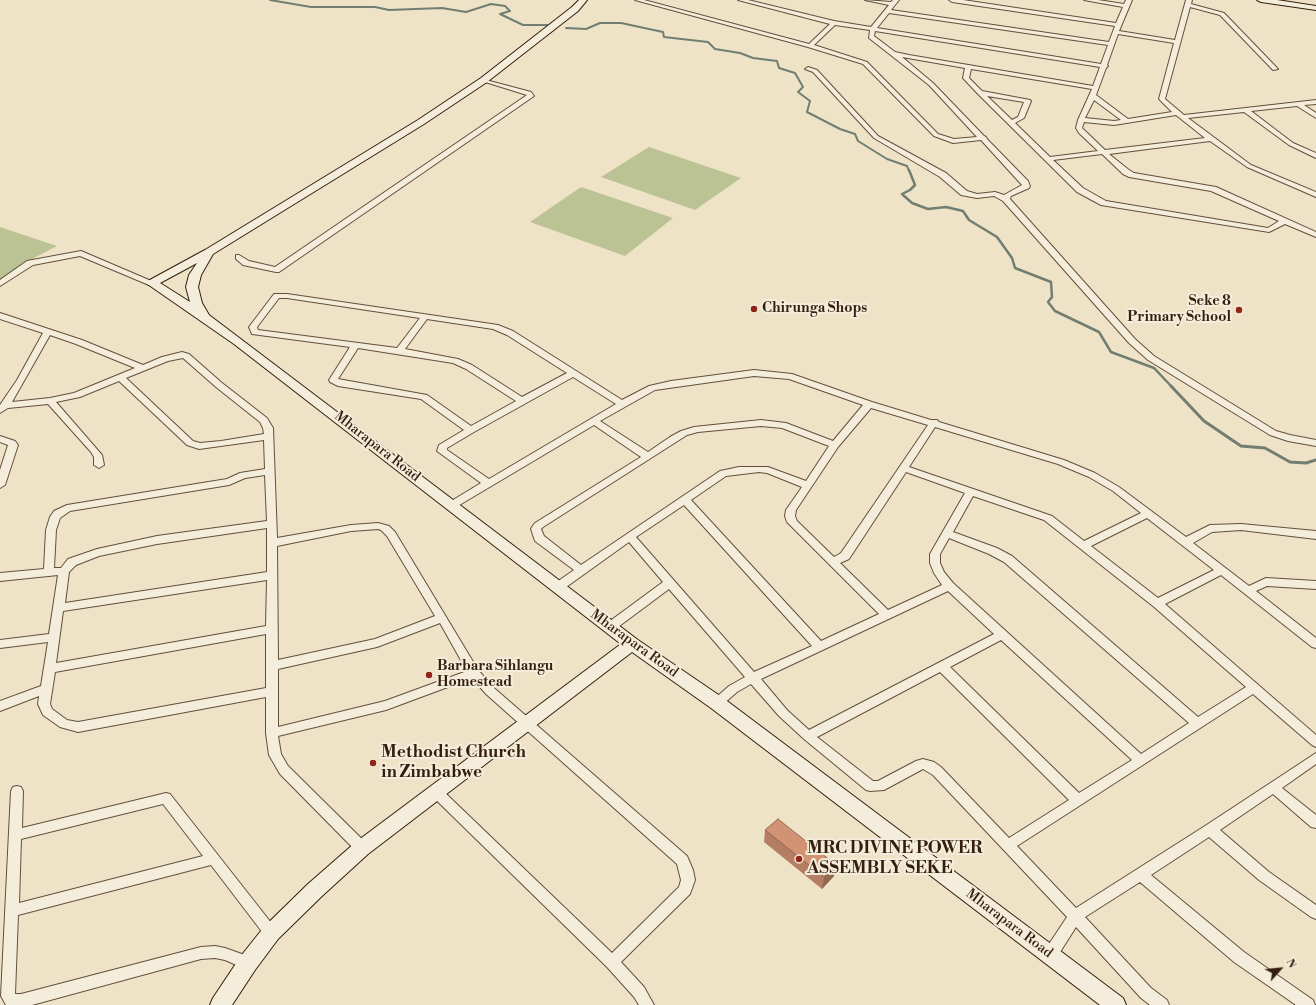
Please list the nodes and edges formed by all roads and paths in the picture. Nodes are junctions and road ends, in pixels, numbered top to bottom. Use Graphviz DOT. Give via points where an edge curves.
graph roads {
  1 [pos="583,0"];
  2 [pos="638,0"];
  3 [pos="741,0"];
  4 [pos="868,0"];
  5 [pos="952,0"];
  6 [pos="1087,0"];
  7 [pos="1261,0"];
  8 [pos="894,2"];
  9 [pos="1127,3"];
  10 [pos="1188,3"];
  11 [pos="1316,8"];
  12 [pos="888,11"];
  13 [pos="834,23"];
  14 [pos="873,28"];
  15 [pos="1117,29"];
  16 [pos="1178,42"];
  17 [pos="1111,44"];
  18 [pos="810,46"];
  19 [pos="893,53"];
  20 [pos="1105,66"];
  21 [pos="968,67"];
  22 [pos="808,69"];
  23 [pos="1275,69"];
  24 [pos="484,80"];
  25 [pos="1096,88"];
  26 [pos="980,93"];
  27 [pos="1093,96"];
  28 [pos="1316,102"];
  29 [pos="1298,104"];
  30 [pos="1246,111"];
  31 [pos="1177,113"];
  32 [pos="1316,116"];
  33 [pos="1184,117"];
  34 [pos="1081,120"];
  35 [pos="1127,121"];
  36 [pos="1011,123"];
  37 [pos="984,138"];
  38 [pos="1212,139"];
  39 [pos="1105,153"];
  40 [pos="1316,156"];
  41 [pos="1047,159"];
  42 [pos="1316,195"];
  43 [pos="1006,198"];
  44 [pos="1285,221"];
  45 [pos="1316,235"];
  46 [pos="209,252"];
  47 [pos="239,257"];
  48 [pos="152,283"];
  49 [pos="0,284"];
  50 [pos="0,316"];
  51 [pos="425,317"];
  52 [pos="208,319"];
  53 [pos="48,332"];
  54 [pos="356,345"];
  55 [pos="399,351"];
  56 [pos="143,368"];
  57 [pos="574,373"];
  58 [pos="121,378"];
  59 [pos="50,401"];
  60 [pos="522,401"];
  61 [pos="622,404"];
  62 [pos="869,404"];
  63 [pos="2,408"];
  64 [pos="594,421"];
  65 [pos="934,422"];
  66 [pos="471,430"];
  67 [pos="269,436"];
  68 [pos="0,439"];
  69 [pos="1316,443"];
  70 [pos="835,445"];
  71 [pos="648,457"];
  72 [pos="99,465"];
  73 [pos="903,468"];
  74 [pos="270,471"];
  75 [pos="489,484"];
  76 [pos="0,485"];
  77 [pos="807,485"];
  78 [pos="971,491"];
  79 [pos="685,500"];
  80 [pos="452,505"];
  81 [pos="1148,513"];
  82 [pos="272,524"];
  83 [pos="946,533"];
  84 [pos="1316,535"];
  85 [pos="630,536"];
  86 [pos="1186,542"];
  87 [pos="272,543"];
  88 [pos="1084,545"];
  89 [pos="833,562"];
  90 [pos="581,570"];
  91 [pos="1222,570"];
  92 [pos="49,572"];
  93 [pos="64,572"];
  94 [pos="272,575"];
  95 [pos="0,577"];
  96 [pos="670,583"];
  97 [pos="1316,585"];
  98 [pos="949,586"];
  99 [pos="558,587"];
  100 [pos="1249,590"];
  101 [pos="1157,604"];
  102 [pos="59,608"];
  103 [pos="886,615"];
  104 [pos="442,618"];
  105 [pos="610,627"];
  106 [pos="272,629"];
  107 [pos="1002,635"];
  108 [pos="55,637"];
  109 [pos="0,644"];
  110 [pos="632,644"];
  111 [pos="1316,644"];
  112 [pos="819,646"];
  113 [pos="272,666"];
  114 [pos="941,666"];
  115 [pos="50,668"];
  116 [pos="474,673"];
  117 [pos="753,678"];
  118 [pos="47,688"];
  119 [pos="1254,688"];
  120 [pos="272,691"];
  121 [pos="717,703"];
  122 [pos="0,706"];
  123 [pos="528,724"];
  124 [pos="1198,724"];
  125 [pos="272,734"];
  126 [pos="808,736"];
  127 [pos="1316,742"];
  128 [pos="1316,758"];
  129 [pos="1140,761"];
  130 [pos="1274,788"];
  131 [pos="17,791"];
  132 [pos="436,792"];
  133 [pos="1078,802"];
  134 [pos="1316,823"];
  135 [pos="1210,830"];
  136 [pos="15,835"];
  137 [pos="1008,845"];
  138 [pos="362,848"];
  139 [pos="213,859"];
  140 [pos="1140,875"];
  141 [pos="12,911"];
  142 [pos="1316,913"];
  143 [pos="1075,916"];
  144 [pos="272,932"];
  145 [pos="1050,955"];
  146 [pos="612,962"];
  147 [pos="248,963"];
  148 [pos="220,1005"];
  149 [pos="647,1005"];
  150 [pos="1116,1005"];
  151 [pos="1162,1005"];
  152 [pos="1308,1005"];
  1 -- 24 [label="main road"];
  2 -- 18 [label="street"];
  3 -- 13 [label="street"];
  4 -- 8 [label="street"];
  5 -- 15 [label="street"];
  6 -- 9 [label="street"];
  7 -- 11 [label="main road"];
  8 -- 12 [label="street"];
  9 -- 15 [label="street"];
  10 -- 16 [label="street"];
  10 -- 23 [label="street" via="1222,14"];
  12 -- 14 [label="street"];
  12 -- 17 [label="street"];
  13 -- 14 [label="street"];
  13 -- 18 [label="street"];
  14 -- 19 [label="street" via="871,37"];
  14 -- 20 [label="street"];
  15 -- 16 [label="street"];
  15 -- 17 [label="street"];
  16 -- 31 [label="street" via="1162,99"];
  17 -- 20 [label="street"];
  18 -- 37 [label="street" via="865,63 936,135 953,141"];
  19 -- 21 [label="street"];
  19 -- 37 [label="street" via="931,84"];
  20 -- 25 [label="street"];
  21 -- 25 [label="street"];
  21 -- 26 [label="street" via="966,78"];
  22 -- 43 [label="street" via="815,71 876,137 943,175 964,193 977,196 995,194"];
  24 -- 46 [label="main road" via="421,122"];
  24 -- 47 [label="street" via="529,93 531,96 276,270 246,263"];
  25 -- 27 [label="street"];
  26 -- 36 [label="street"];
  26 -- 36 [label="street" via="1028,101 1020,118"];
  27 -- 34 [label="street"];
  27 -- 35 [label="street"];
  28 -- 29 [label="street"];
  29 -- 30 [label="street"];
  29 -- 32 [label="street"];
  30 -- 33 [label="street"];
  30 -- 40 [label="street" via="1290,144"];
  31 -- 33 [label="street"];
  31 -- 35 [label="street"];
  33 -- 38 [label="street"];
  34 -- 35 [label="street" via="1114,123"];
  34 -- 39 [label="street" via="1081,132"];
  36 -- 41 [label="street"];
  37 -- 43 [label="street" via="1025,183 1026,186"];
  38 -- 39 [label="street"];
  38 -- 42 [label="street" via="1249,166"];
  39 -- 41 [label="street"];
  39 -- 44 [label="street" via="1132,175 1212,189"];
  41 -- 44 [label="street" via="1080,190 1104,203 1269,230"];
  43 -- 69 [label="street" via="1132,341 1151,358 1273,433"];
  44 -- 45 [label="street"];
  46 -- 48 [label="main road"];
  46 -- 52 [label="main road" via="192,287 196,304"];
  48 -- 49 [label="street" via="82,252 30,263"];
  48 -- 52 [label="main road, Mharapara Road"];
  50 -- 53 [label="street"];
  51 -- 54 [label="street" via="277,296 252,327 255,332"];
  51 -- 55 [label="street"];
  51 -- 57 [label="street" via="503,329"];
  52 -- 80 [label="main road, Mharapara Road"];
  53 -- 56 [label="street" via="104,351"];
  53 -- 63 [label="street"];
  54 -- 55 [label="street"];
  54 -- 66 [label="street" via="332,380 424,398"];
  55 -- 60 [label="street" via="464,364"];
  56 -- 58 [label="street"];
  56 -- 67 [label="street" via="172,356 186,356 264,420"];
  57 -- 60 [label="street"];
  57 -- 61 [label="street"];
  58 -- 59 [label="street" via="77,395"];
  58 -- 67 [label="street" via="190,443 199,446"];
  59 -- 63 [label="street"];
  59 -- 72 [label="street" via="94,450 99,457"];
  60 -- 66 [label="street"];
  61 -- 62 [label="street" via="652,388 664,385 754,373 792,377"];
  61 -- 64 [label="street"];
  62 -- 65 [label="street"];
  62 -- 70 [label="street"];
  64 -- 71 [label="street"];
  64 -- 75 [label="street"];
  65 -- 73 [label="street"];
  65 -- 81 [label="street" via="1061,462 1092,475"];
  66 -- 75 [label="street" via="442,447 442,451"];
  67 -- 74 [label="street"];
  68 -- 76 [label="street" via="13,445"];
  70 -- 71 [label="street" via="783,425 761,423 697,429 673,439"];
  70 -- 77 [label="street"];
  71 -- 90 [label="street" via="536,529 539,538"];
  73 -- 78 [label="street"];
  73 -- 89 [label="street" via="845,556"];
  74 -- 82 [label="street"];
  74 -- 92 [label="street" via="243,475 228,482 67,508 55,517 51,530"];
  75 -- 80 [label="street"];
  77 -- 79 [label="street" via="768,470 739,470 723,473"];
  77 -- 89 [label="street" via="791,510 792,522"];
  78 -- 83 [label="street"];
  78 -- 88 [label="street" via="1048,518"];
  79 -- 85 [label="street"];
  79 -- 112 [label="street"];
  80 -- 99 [label="main road, Mharapara Road"];
  81 -- 86 [label="street"];
  81 -- 88 [label="street"];
  82 -- 87 [label="street"];
  82 -- 93 [label="street" via="156,540 116,549 76,559 68,564"];
  83 -- 98 [label="street" via="935,554 935,563"];
  83 -- 124 [label="street" via="1008,559"];
  84 -- 86 [label="street" via="1241,527 1222,528 1210,530"];
  85 -- 90 [label="street"];
  85 -- 96 [label="street"];
  86 -- 91 [label="street"];
  87 -- 94 [label="street"];
  87 -- 104 [label="street" via="351,528 385,528"];
  88 -- 101 [label="street"];
  89 -- 103 [label="street"];
  90 -- 99 [label="street"];
  91 -- 100 [label="street"];
  91 -- 101 [label="street"];
  92 -- 93 [label="street"];
  92 -- 95 [label="street"];
  93 -- 102 [label="street"];
  94 -- 102 [label="street"];
  94 -- 106 [label="street"];
  96 -- 105 [label="street"];
  96 -- 117 [label="street"];
  97 -- 100 [label="street" via="1266,582"];
  98 -- 103 [label="street"];
  98 -- 107 [label="street"];
  99 -- 105 [label="main road, Mharapara Road"];
  100 -- 111 [label="street"];
  101 -- 119 [label="street"];
  102 -- 108 [label="street"];
  103 -- 112 [label="street"];
  104 -- 113 [label="street" via="377,643"];
  104 -- 116 [label="street"];
  105 -- 110 [label="main road, Mharapara Road"];
  106 -- 113 [label="street"];
  106 -- 115 [label="street"];
  107 -- 114 [label="street"];
  107 -- 129 [label="street"];
  108 -- 109 [label="street"];
  108 -- 115 [label="street"];
  110 -- 121 [label="main road, Mharapara Road"];
  110 -- 123 [label="main road"];
  112 -- 117 [label="street"];
  113 -- 120 [label="street"];
  114 -- 126 [label="street"];
  114 -- 133 [label="street"];
  115 -- 118 [label="street"];
  116 -- 123 [label="street" via="490,691"];
  116 -- 125 [label="street" via="386,705"];
  117 -- 121 [label="street" via="733,689"];
  117 -- 126 [label="street" via="783,713"];
  118 -- 120 [label="street" via="44,704 47,712 64,724 78,727"];
  118 -- 122 [label="street"];
  119 -- 124 [label="street"];
  119 -- 127 [label="street"];
  120 -- 125 [label="street"];
  121 -- 145 [label="main road, Mharapara Road"];
  123 -- 132 [label="main road"];
  123 -- 146 [label="street" via="682,860 686,870 688,880 685,890"];
  124 -- 129 [label="street"];
  125 -- 138 [label="street" via="275,755 284,770"];
  126 -- 137 [label="street" via="870,786 880,786 916,766 930,766 937,770"];
  128 -- 130 [label="street"];
  129 -- 133 [label="street"];
  130 -- 134 [label="street"];
  130 -- 135 [label="street"];
  131 -- 136 [label="street"];
  132 -- 138 [label="main road"];
  132 -- 146 [label="street"];
  133 -- 137 [label="street"];
  135 -- 140 [label="street"];
  135 -- 142 [label="street" via="1264,876"];
  136 -- 139 [label="street" via="166,798"];
  136 -- 141 [label="street"];
  137 -- 143 [label="street"];
  138 -- 144 [label="main road"];
  139 -- 141 [label="street"];
  139 -- 144 [label="street"];
  140 -- 143 [label="street"];
  140 -- 152 [label="street" via="1238,957"];
  141 -- 147 [label="street" via="8,996 11,1000 21,1001 201,953 225,954"];
  143 -- 145 [label="street"];
  143 -- 151 [label="street" via="1121,967"];
  144 -- 147 [label="main road"];
  145 -- 150 [label="main road, Mharapara Road"];
  146 -- 149 [label="street" via="639,992"];
  147 -- 148 [label="main road"];
}
